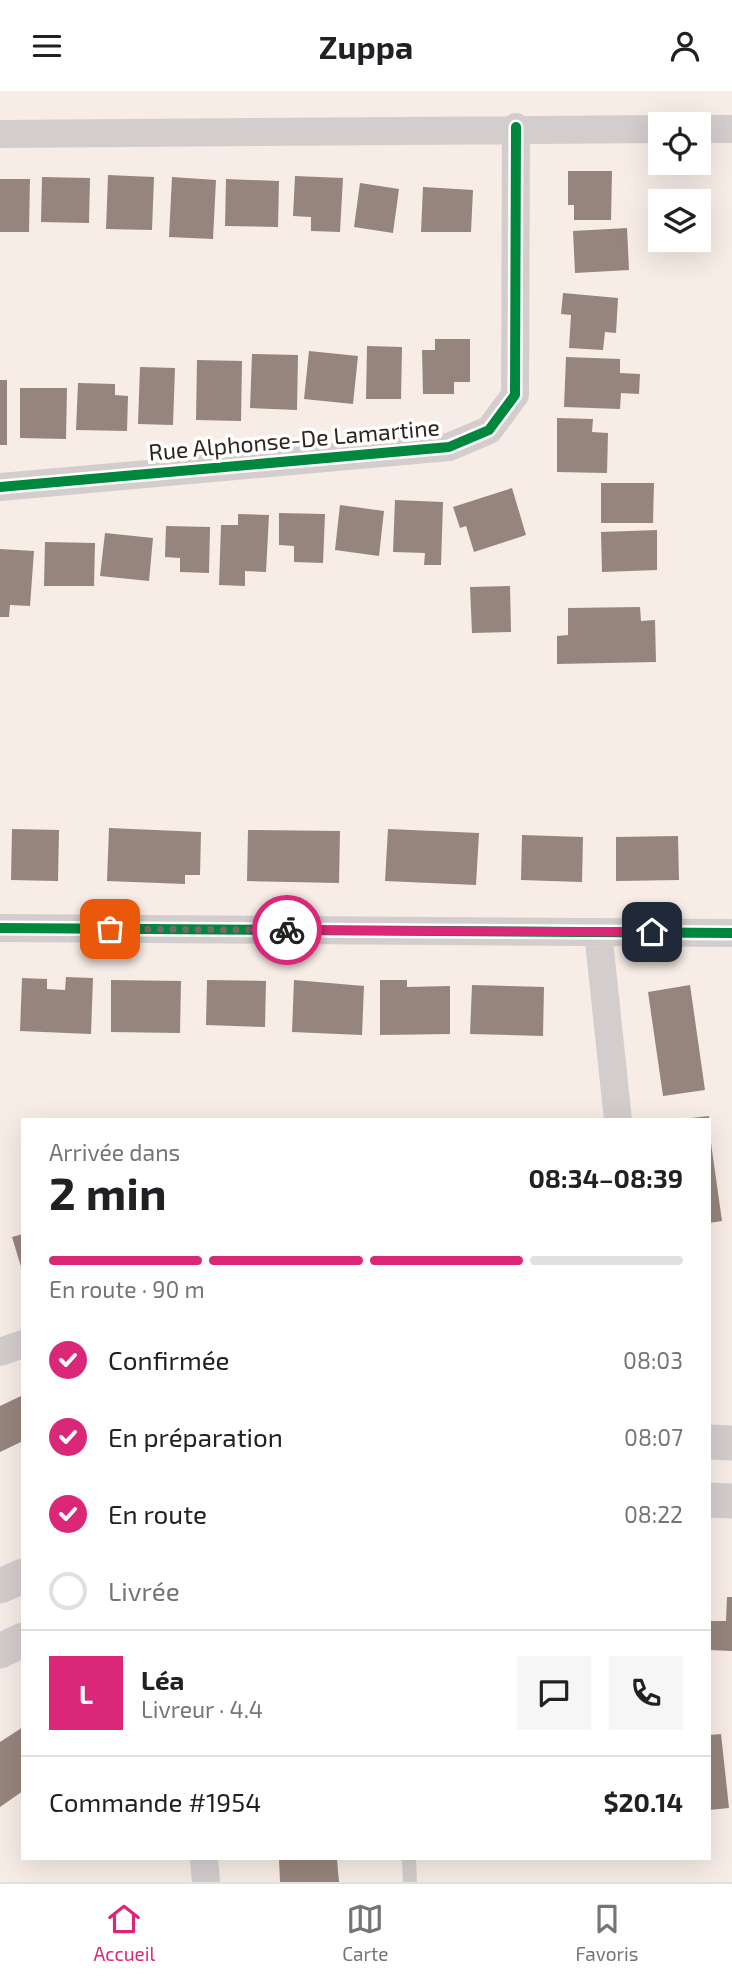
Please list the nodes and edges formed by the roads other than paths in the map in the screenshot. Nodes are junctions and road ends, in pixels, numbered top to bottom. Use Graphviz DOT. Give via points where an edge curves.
graph roads {
  1 [pos="516,127"];
  2 [pos="648,129"];
  3 [pos="711,129"];
  4 [pos="732,129"];
  5 [pos="0,134"];
  6 [pos="0,487"];
  7 [pos="0,928"];
  8 [pos="598,932"];
  9 [pos="732,933"];
  10 [pos="618,1118"];
  11 [pos="21,1345"];
  12 [pos="0,1352"];
  13 [pos="711,1442"];
  14 [pos="732,1443"];
  15 [pos="711,1500"];
  16 [pos="732,1501"];
  17 [pos="21,1577"];
  18 [pos="0,1586"];
  19 [pos="21,1641"];
  20 [pos="0,1651"];
  21 [pos="204,1860"];
  22 [pos="409,1860"];
  23 [pos="206,1882"];
  24 [pos="410,1882"];
  1 -- 2 [label="street"];
  1 -- 5 [label="street"];
  1 -- 6 [label="street, Rue Alphonse-De Lamartine" via="515,395 489,430 450,447"];
  3 -- 4 [label="street"];
  7 -- 8 [label="street"];
  8 -- 9 [label="street"];
  8 -- 10 [label="street"];
  11 -- 12 [label="street"];
  13 -- 14 [label="street"];
  15 -- 16 [label="street"];
  17 -- 18 [label="street"];
  19 -- 20 [label="street"];
  21 -- 23 [label="street"];
  22 -- 24 [label="lane"];
}
